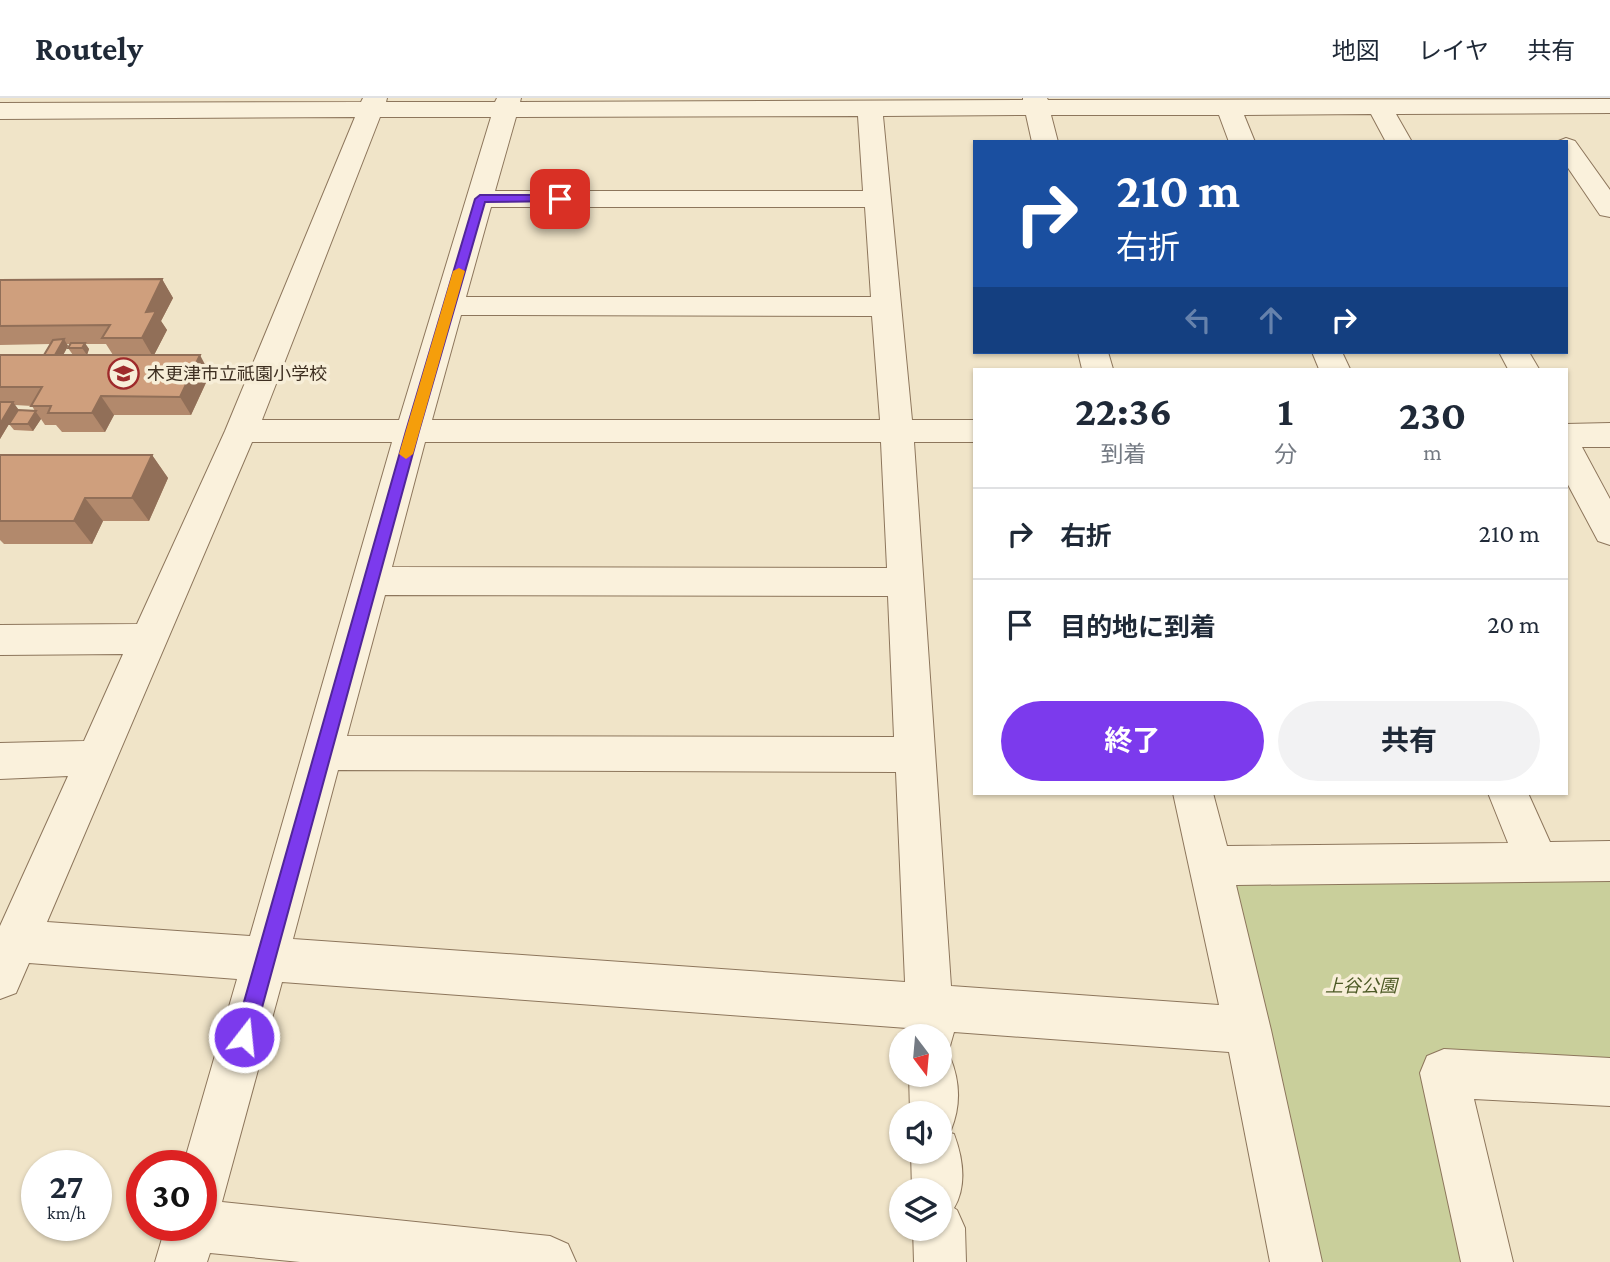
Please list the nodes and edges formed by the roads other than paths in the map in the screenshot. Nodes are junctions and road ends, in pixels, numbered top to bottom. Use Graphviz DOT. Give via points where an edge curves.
graph roads {
  1 [pos="1535,102"];
  2 [pos="1037,103"];
  3 [pos="373,104"];
  4 [pos="508,104"];
  5 [pos="1610,106"];
  6 [pos="1228,107"];
  7 [pos="1380,107"];
  8 [pos="870,108"];
  9 [pos="0,111"];
  10 [pos="1045,140"];
  11 [pos="1241,140"];
  12 [pos="1398,140"];
  13 [pos="1562,140"];
  14 [pos="1568,149"];
  15 [pos="480,199"];
  16 [pos="877,199"];
  17 [pos="1608,203"];
  18 [pos="449,306"];
  19 [pos="886,307"];
  20 [pos="973,430"];
  21 [pos="241,431"];
  22 [pos="412,431"];
  23 [pos="897,431"];
  24 [pos="1610,435"];
  25 [pos="1568,436"];
  26 [pos="1568,452"];
  27 [pos="1610,533"];
  28 [pos="370,581"];
  29 [pos="905,582"];
  30 [pos="150,639"];
  31 [pos="0,640"];
  32 [pos="323,753"];
  33 [pos="915,755"];
  34 [pos="97,758"];
  35 [pos="0,761"];
  36 [pos="1193,795"];
  37 [pos="1509,795"];
  38 [pos="1610,861"];
  39 [pos="1537,862"];
  40 [pos="1210,866"];
  41 [pos="8,959"];
  42 [pos="265,959"];
  43 [pos="931,1021"];
  44 [pos="1248,1030"];
  45 [pos="1610,1082"];
  46 [pos="213,1150"];
  47 [pos="217,1228"];
  48 [pos="187,1241"];
  49 [pos="939,1241"];
  50 [pos="181,1262"];
  51 [pos="550,1262"];
  52 [pos="940,1262"];
  53 [pos="1296,1262"];
  54 [pos="1487,1262"];
  1 -- 5 [label="street"];
  1 -- 7 [label="street"];
  1 -- 13 [label="street"];
  2 -- 6 [label="street"];
  2 -- 8 [label="street"];
  2 -- 10 [label="street"];
  3 -- 4 [label="street"];
  3 -- 9 [label="street"];
  3 -- 21 [label="street"];
  4 -- 8 [label="street"];
  4 -- 15 [label="street"];
  6 -- 7 [label="street"];
  6 -- 11 [label="street"];
  7 -- 12 [label="street"];
  8 -- 16 [label="street"];
  14 -- 17 [label="street"];
  15 -- 16 [label="street"];
  15 -- 18 [label="street"];
  16 -- 19 [label="street"];
  18 -- 19 [label="street"];
  18 -- 22 [label="street"];
  19 -- 23 [label="street"];
  20 -- 23 [label="street"];
  21 -- 22 [label="street"];
  21 -- 30 [label="street"];
  22 -- 23 [label="street"];
  22 -- 28 [label="street"];
  23 -- 29 [label="street"];
  24 -- 25 [label="street"];
  26 -- 27 [label="street"];
  28 -- 29 [label="street"];
  28 -- 32 [label="street"];
  29 -- 33 [label="street"];
  30 -- 31 [label="street"];
  30 -- 34 [label="street"];
  32 -- 33 [label="street"];
  32 -- 42 [label="street"];
  33 -- 43 [label="street"];
  34 -- 35 [label="street"];
  34 -- 41 [label="street"];
  36 -- 40 [label="street"];
  37 -- 39 [label="street"];
  38 -- 39 [label="street"];
  39 -- 40 [label="street"];
  40 -- 44 [label="street"];
  41 -- 42 [label="street"];
  42 -- 43 [label="street"];
  42 -- 46 [label="street"];
  43 -- 44 [label="street"];
  44 -- 53 [label="street"];
  45 -- 54 [label="street" via="1444,1073"];
  47 -- 51 [label="street"];
  48 -- 50 [label="street"];
  49 -- 52 [label="street"];
}
